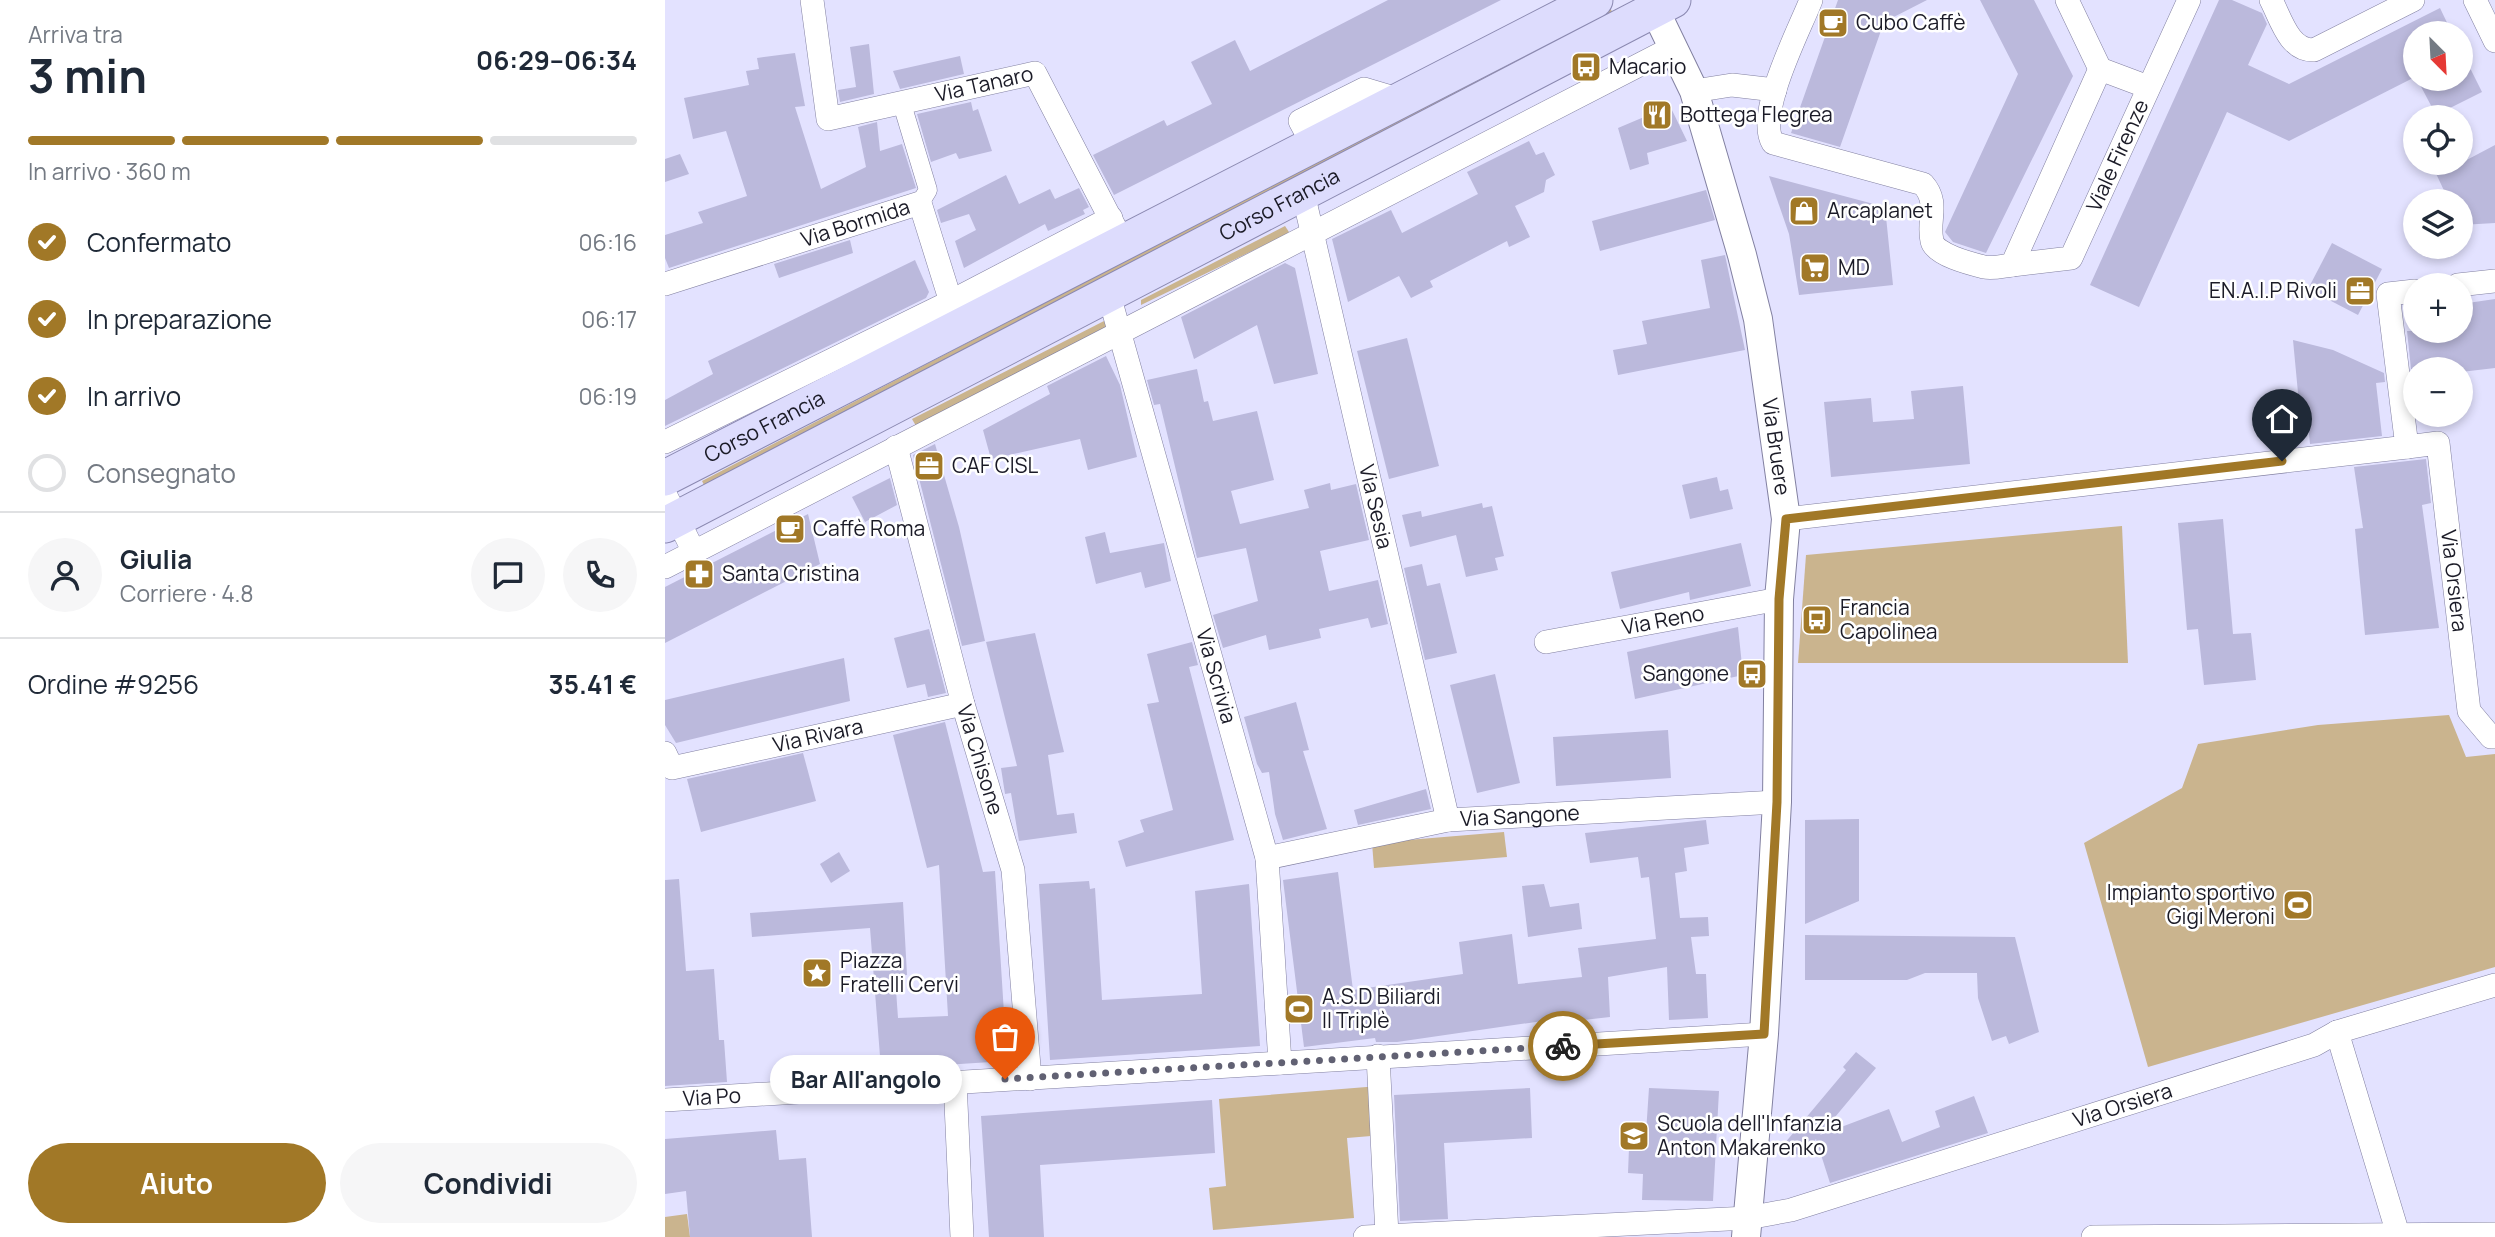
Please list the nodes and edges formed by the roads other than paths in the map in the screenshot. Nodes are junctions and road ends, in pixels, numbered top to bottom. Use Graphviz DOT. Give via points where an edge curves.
graph roads {
  1 [pos="811,0"];
  2 [pos="1595,0"];
  3 [pos="1811,0"];
  4 [pos="2067,0"];
  5 [pos="2189,0"];
  6 [pos="2271,0"];
  7 [pos="2413,0"];
  8 [pos="2475,0"];
  9 [pos="1659,3"];
  10 [pos="2495,40"];
  11 [pos="1672,48"];
  12 [pos="2100,69"];
  13 [pos="2148,87"];
  14 [pos="1775,90"];
  15 [pos="1694,91"];
  16 [pos="902,104"];
  17 [pos="1303,193"];
  18 [pos="921,203"];
  19 [pos="1117,231"];
  20 [pos="1311,234"];
  21 [pos="2012,265"];
  22 [pos="2495,281"];
  23 [pos="2473,283"];
  24 [pos="665,284"];
  25 [pos="2403,292"];
  26 [pos="1109,295"];
  27 [pos="955,315"];
  28 [pos="1118,332"];
  29 [pos="887,411"];
  30 [pos="665,442"];
  31 [pos="899,445"];
  32 [pos="2407,447"];
  33 [pos="665,478"];
  34 [pos="669,513"];
  35 [pos="1786,519"];
  36 [pos="694,552"];
  37 [pos="665,568"];
  38 [pos="1779,599"];
  39 [pos="1546,642"];
  40 [pos="963,704"];
  41 [pos="2495,737"];
  42 [pos="669,760"];
  43 [pos="1777,802"];
  44 [pos="1448,820"];
  45 [pos="1267,858"];
  46 [pos="2495,985"];
  47 [pos="2337,1032"];
  48 [pos="1764,1034"];
  49 [pos="1378,1056"];
  50 [pos="1280,1063"];
  51 [pos="1030,1079"];
  52 [pos="955,1081"];
  53 [pos="665,1100"];
  54 [pos="1747,1227"];
  55 [pos="1601,1230"];
  56 [pos="2398,1234"];
  57 [pos="2495,1234"];
  58 [pos="1376,1236"];
  59 [pos="962,1237"];
  60 [pos="2093,1237"];
  61 [pos="2231,1237"];
  1 -- 16 [label="street, Via Tanaro" via="828,120"];
  2 -- 19 [label="main road, Corso Francia" via="1313,145"];
  3 -- 14 [label="street"];
  4 -- 12 [label="street"];
  5 -- 13 [label="street, Viale Firenze"];
  6 -- 7 [label="street" via="2293,43 2303,50 2314,50"];
  8 -- 10 [label="street"];
  9 -- 11 [label="street, Via Bruere"];
  9 -- 17 [label="main road, Corso Francia"];
  11 -- 15 [label="street, Via Bruere"];
  11 -- 20 [label="street, Corso Francia"];
  12 -- 13 [label="street"];
  12 -- 21 [label="street"];
  13 -- 21 [label="street, Viale Firenze" via="2071,258"];
  14 -- 15 [label="street" via="1733,85"];
  14 -- 21 [label="street, Viale Firenze" via="1767,126 1773,143 1923,184 1933,205 1932,243 1937,250 1986,268"];
  15 -- 35 [label="street, Via Bruere" via="1758,319"];
  16 -- 18 [label="street" via="928,190"];
  16 -- 19 [label="street, Via Tanaro" via="1035,73"];
  17 -- 20 [label="street, Via Sesia"];
  17 -- 26 [label="main road, Corso Francia"];
  18 -- 24 [label="street, Via Bormida"];
  18 -- 27 [label="street, Via Bormida"];
  19 -- 27 [label="main road, Corso Francia"];
  20 -- 28 [label="street, Corso Francia"];
  20 -- 44 [label="street, Via Sesia"];
  22 -- 23 [label="street"];
  25 -- 32 [label="street" via="2388,294"];
  26 -- 28 [label="street, Via Scrivia"];
  26 -- 29 [label="main road, Corso Francia"];
  27 -- 30 [label="street, Corso Francia"];
  27 -- 33 [label="main road, Corso Francia"];
  28 -- 31 [label="street, Corso Francia"];
  28 -- 45 [label="street, Via Scrivia"];
  29 -- 31 [label="street"];
  29 -- 34 [label="main road, Corso Francia"];
  31 -- 36 [label="street, Corso Francia"];
  31 -- 40 [label="street, Via Chisone"];
  32 -- 35 [label="street"];
  32 -- 41 [label="street, Via Orsiera" via="2438,443 2469,711"];
  34 -- 36 [label="street"];
  35 -- 38 [label="street, Via Bruere"];
  36 -- 37 [label="street, Corso Francia"];
  38 -- 39 [label="street, Via Reno"];
  38 -- 43 [label="street, Via Bruere"];
  40 -- 42 [label="street, Via Rivara"];
  40 -- 51 [label="street, Via Chisone" via="1013,870"];
  43 -- 44 [label="street, Via Sangone"];
  43 -- 48 [label="street, Via Bruere"];
  44 -- 45 [label="street, Via Sangone"];
  45 -- 50 [label="street, Via Scrivia"];
  46 -- 47 [label="street, Via Orsiera"];
  47 -- 54 [label="street, Via Orsiera" via="2314,1045"];
  47 -- 56 [label="street"];
  48 -- 49 [label="street, Via Po"];
  48 -- 54 [label="street, Via Bruere"];
  49 -- 50 [label="street, Via Po"];
  49 -- 58 [label="street"];
  50 -- 51 [label="street, Via Po"];
  51 -- 52 [label="street, Via Po"];
  52 -- 53 [label="street, Via Po"];
  52 -- 59 [label="street"];
  54 -- 55 [label="street, Via Orsiera"];
  55 -- 58 [label="street, Via Orsiera"];
  56 -- 57 [label="street"];
  56 -- 61 [label="street"];
  60 -- 61 [label="street"];
}
